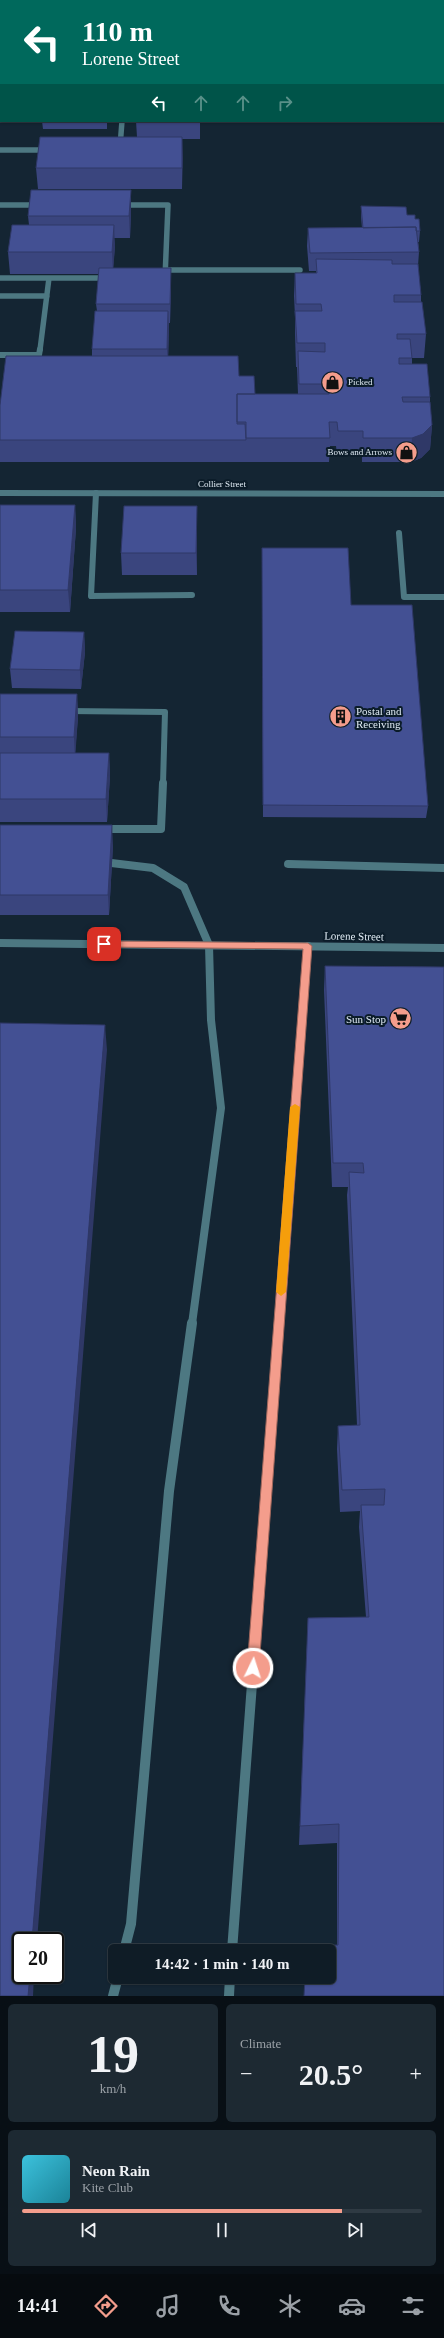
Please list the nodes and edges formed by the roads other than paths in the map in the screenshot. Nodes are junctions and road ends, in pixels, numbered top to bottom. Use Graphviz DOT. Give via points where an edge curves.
graph roads {
  1 [pos="122,122"];
  2 [pos="0,150"];
  3 [pos="56,150"];
  4 [pos="112,150"];
  5 [pos="120,150"];
  6 [pos="128,150"];
  7 [pos="0,205"];
  8 [pos="49,205"];
  9 [pos="112,205"];
  10 [pos="166,270"];
  11 [pos="300,270"];
  12 [pos="0,278"];
  13 [pos="49,278"];
  14 [pos="119,278"];
  15 [pos="158,278"];
  16 [pos="0,296"];
  17 [pos="47,296"];
  18 [pos="0,354"];
  19 [pos="0,493"];
  20 [pos="96,493"];
  21 [pos="444,494"];
  22 [pos="399,533"];
  23 [pos="192,595"];
  24 [pos="444,597"];
  25 [pos="55,711"];
  26 [pos="92,829"];
  27 [pos="97,862"];
  28 [pos="288,864"];
  29 [pos="444,868"];
  30 [pos="0,943"];
  31 [pos="209,945"];
  32 [pos="308,946"];
  33 [pos="444,948"];
  34 [pos="126,1944"];
  35 [pos="233,1944"];
  36 [pos="117,1984"];
  37 [pos="230,1984"];
  38 [pos="114,1996"];
  39 [pos="229,1996"];
  1 -- 5 [label="street"];
  2 -- 3 [label="street"];
  4 -- 5 [label="street"];
  5 -- 6 [label="street"];
  7 -- 8 [label="street"];
  9 -- 10 [label="street" via="168,205"];
  10 -- 11 [label="street"];
  10 -- 15 [label="street" via="166,278"];
  12 -- 13 [label="street"];
  13 -- 14 [label="street"];
  13 -- 17 [label="street"];
  16 -- 17 [label="street"];
  17 -- 18 [label="street" via="39,355"];
  19 -- 20 [label="street, Collier Street"];
  20 -- 21 [label="street, Collier Street"];
  20 -- 23 [label="street" via="91,596"];
  22 -- 24 [label="street" via="404,597"];
  25 -- 26 [label="street" via="165,712 161,829"];
  27 -- 31 [label="street" via="153,868 184,886"];
  28 -- 29 [label="street"];
  30 -- 31 [label="street, Lorene Street"];
  31 -- 32 [label="street, Lorene Street"];
  31 -- 34 [label="street" via="211,1020 221,1108 169,1491 131,1924"];
  32 -- 33 [label="street, Lorene Street"];
  32 -- 35 [label="street"];
  36 -- 38 [label="street"];
  37 -- 39 [label="street"];
}
